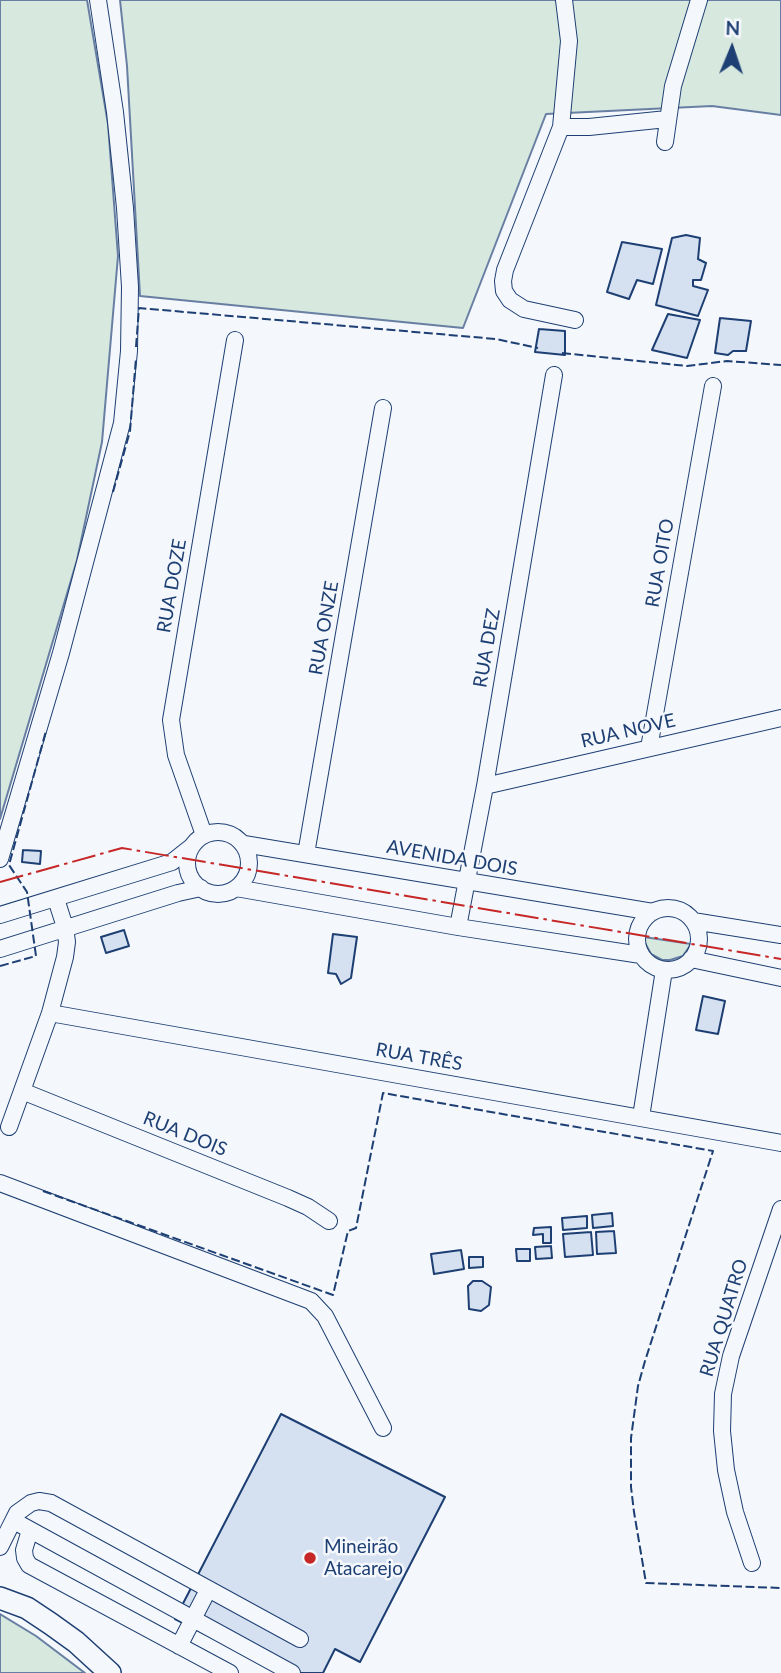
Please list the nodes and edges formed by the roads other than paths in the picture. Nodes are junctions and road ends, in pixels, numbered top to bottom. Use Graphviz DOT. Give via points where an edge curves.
graph roads {
  1 [pos="98,0"];
  2 [pos="564,0"];
  3 [pos="699,0"];
  4 [pos="667,120"];
  5 [pos="561,127"];
  6 [pos="665,142"];
  7 [pos="575,320"];
  8 [pos="235,340"];
  9 [pos="554,375"];
  10 [pos="713,386"];
  11 [pos="383,408"];
  12 [pos="781,718"];
  13 [pos="649,748"];
  14 [pos="485,786"];
  15 [pos="204,835"];
  16 [pos="244,844"];
  17 [pos="191,847"];
  18 [pos="306,854"];
  19 [pos="0,859"];
  20 [pos="467,882"];
  21 [pos="201,888"];
  22 [pos="236,888"];
  23 [pos="56,899"];
  24 [pos="653,912"];
  25 [pos="0,915"];
  26 [pos="693,921"];
  27 [pos="65,927"];
  28 [pos="458,927"];
  29 [pos="780,930"];
  30 [pos="0,949"];
  31 [pos="641,954"];
  32 [pos="691,960"];
  33 [pos="664,970"];
  34 [pos="781,978"];
  35 [pos="50,1013"];
  36 [pos="22,1091"];
  37 [pos="641,1117"];
  38 [pos="9,1127"];
  39 [pos="781,1143"];
  40 [pos="0,1183"];
  41 [pos="781,1209"];
  42 [pos="329,1222"];
  43 [pos="383,1428"];
  44 [pos="14,1521"];
  45 [pos="30,1530"];
  46 [pos="0,1547"];
  47 [pos="752,1563"];
  48 [pos="208,1590"];
  49 [pos="0,1598"];
  50 [pos="192,1620"];
  51 [pos="300,1639"];
  52 [pos="179,1646"];
  53 [pos="110,1673"];
  54 [pos="230,1673"];
  55 [pos="292,1673"];
  1 -- 19 [label="street" via="115,112 128,260 129,351 122,423 65,640"];
  2 -- 5 [label="street" via="569,41"];
  3 -- 4 [label="street"];
  4 -- 5 [label="street"];
  4 -- 6 [label="street"];
  5 -- 7 [label="street" via="505,270 504,291 524,309"];
  8 -- 15 [label="street, RUA DOZE" via="171,720 176,755"];
  9 -- 14 [label="street, RUA DEZ"];
  10 -- 13 [label="street, RUA OITO"];
  11 -- 18 [label="street, RUA ONZE"];
  12 -- 13 [label="street, RUA NOVE"];
  13 -- 14 [label="street, RUA NOVE"];
  14 -- 20 [label="street, RUA DEZ"];
  15 -- 16 [label="street, AVENIDA DOIS" via="230,834"];
  15 -- 17 [label="street"];
  16 -- 18 [label="street, AVENIDA DOIS"];
  16 -- 22 [label="street" via="249,869"];
  17 -- 21 [label="street" via="189,871"];
  17 -- 23 [label="street" via="172,862"];
  18 -- 20 [label="street, AVENIDA DOIS"];
  20 -- 24 [label="street, AVENIDA DOIS"];
  20 -- 28 [label="street, RUA DEZ"];
  21 -- 22 [label="street" via="222,893"];
  21 -- 27 [label="street"];
  22 -- 28 [label="street"];
  23 -- 25 [label="street"];
  23 -- 27 [label="street"];
  24 -- 26 [label="street, AVENIDA DOIS" via="670,908"];
  24 -- 31 [label="street" via="637,932"];
  26 -- 29 [label="street, AVENIDA DOIS"];
  26 -- 32 [label="street" via="699,937"];
  27 -- 30 [label="street"];
  27 -- 35 [label="street" via="65,957"];
  28 -- 31 [label="street"];
  31 -- 33 [label="street" via="650,965"];
  32 -- 33 [label="street"];
  32 -- 34 [label="street"];
  33 -- 37 [label="street"];
  35 -- 36 [label="street"];
  35 -- 37 [label="street, RUA TRÊS"];
  36 -- 38 [label="street"];
  36 -- 42 [label="street, RUA DOIS" via="288,1198"];
  37 -- 39 [label="street, RUA TRÊS"];
  40 -- 43 [label="street" via="311,1301 325,1317"];
  41 -- 47 [label="street, RUA QUATRO" via="731,1356 723,1394 726,1470"];
  44 -- 45 [label="street"];
  44 -- 46 [label="street"];
  44 -- 48 [label="street" via="31,1503 51,1503"];
  45 -- 50 [label="street"];
  45 -- 52 [label="street" via="24,1550 29,1565"];
  48 -- 50 [label="street"];
  48 -- 51 [label="street"];
  49 -- 53 [label="main road" via="51,1624"];
  50 -- 52 [label="street"];
  50 -- 55 [label="street"];
  52 -- 54 [label="street"];
}
